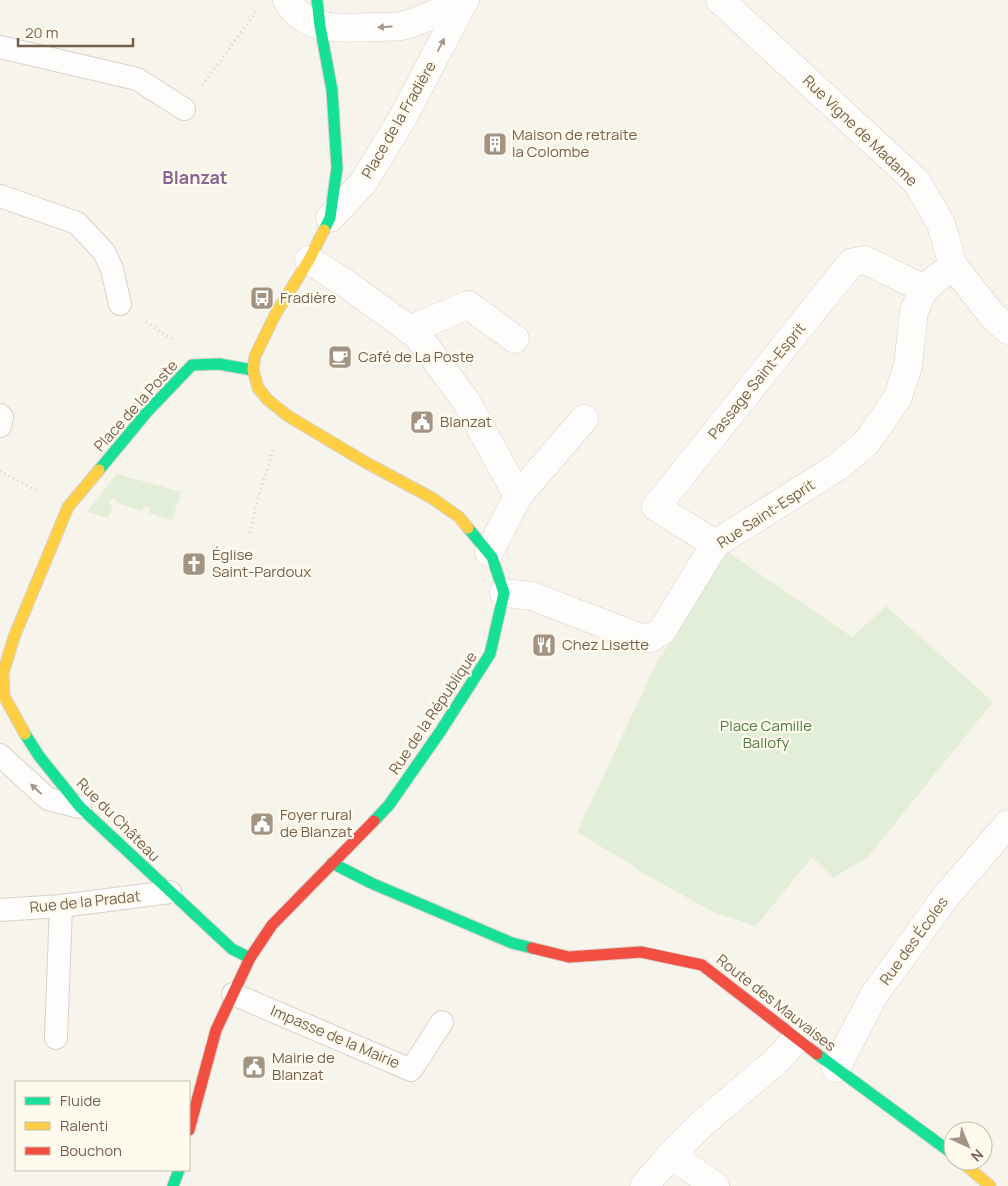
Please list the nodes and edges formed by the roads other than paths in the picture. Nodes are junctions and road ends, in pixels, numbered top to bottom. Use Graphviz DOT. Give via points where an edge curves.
graph roads {
  1 [pos="287,0"];
  2 [pos="720,0"];
  3 [pos="465,1"];
  4 [pos="319,13"];
  5 [pos="0,47"];
  6 [pos="184,110"];
  7 [pos="0,196"];
  8 [pos="330,218"];
  9 [pos="309,260"];
  10 [pos="953,265"];
  11 [pos="924,289"];
  12 [pos="120,304"];
  13 [pos="409,330"];
  14 [pos="1008,330"];
  15 [pos="515,339"];
  16 [pos="252,370"];
  17 [pos="0,415"];
  18 [pos="584,419"];
  19 [pos="0,426"];
  20 [pos="518,496"];
  21 [pos="68,507"];
  22 [pos="715,544"];
  23 [pos="488,552"];
  24 [pos="504,593"];
  25 [pos="2,672"];
  26 [pos="0,755"];
  27 [pos="80,807"];
  28 [pos="1008,824"];
  29 [pos="332,863"];
  30 [pos="170,892"];
  31 [pos="61,906"];
  32 [pos="0,910"];
  33 [pos="250,958"];
  34 [pos="233,994"];
  35 [pos="442,1022"];
  36 [pos="56,1038"];
  37 [pos="798,1038"];
  38 [pos="836,1068"];
  39 [pos="190,1126"];
  40 [pos="943,1147"];
  41 [pos="671,1155"];
  42 [pos="179,1171"];
  43 [pos="973,1171"];
  44 [pos="173,1186"];
  45 [pos="644,1186"];
  46 [pos="714,1186"];
  47 [pos="990,1186"];
  1 -- 4 [label="street" via="303,19"];
  2 -- 10 [label="street, Rue Vigne de Madame" via="917,182 941,224"];
  3 -- 4 [label="street, Place de la Fradière, one-way" via="402,26 343,28"];
  8 -- 3 [label="street, Place de la Fradière, one-way" via="363,183 402,119"];
  4 -- 8 [label="street, Place de la Fradière" via="332,90 337,168"];
  5 -- 6 [label="lane" via="137,79"];
  7 -- 12 [label="lane" via="77,223 104,252 112,269"];
  8 -- 9 [label="street"];
  9 -- 13 [label="street"];
  9 -- 16 [label="street" via="276,313 255,356"];
  10 -- 11 [label="street, Rue Saint-Esprit"];
  10 -- 14 [label="street, Rue Vigne de Madame" via="991,314"];
  11 -- 22 [label="street, Rue Saint-Esprit" via="914,311 908,366 898,397 867,442 839,466"];
  11 -- 22 [label="street, Passage Saint-Esprit" via="865,260 850,263 656,507"];
  13 -- 15 [label="street" via="468,305"];
  13 -- 20 [label="street" via="417,335 466,401"];
  16 -- 21 [label="street, Place de la Poste" via="219,364 192,365 147,412"];
  16 -- 23 [label="street" via="258,388 288,416 432,498 458,518"];
  17 -- 19 [label="lane"];
  18 -- 20 [label="street"];
  20 -- 23 [label="street"];
  21 -- 25 [label="street, Rue du Château"];
  22 -- 24 [label="street, Rue Saint-Esprit" via="662,630 651,638 638,637 532,596"];
  23 -- 24 [label="street"];
  24 -- 29 [label="street, Rue de la République" via="490,654 389,805"];
  25 -- 27 [label="street, Rue du Château" via="4,696 21,728"];
  27 -- 26 [label="lane, one-way" via="48,800"];
  27 -- 30 [label="street, Rue du Château"];
  28 -- 38 [label="street, Rue des Écoles" via="947,895 874,995"];
  29 -- 33 [label="street, Rue de la République" via="272,925"];
  29 -- 37 [label="street, Route des Mauvaises" via="512,943 569,957 641,952 702,965"];
  30 -- 31 [label="lane, Rue de la Pradat"];
  30 -- 33 [label="street, Rue du Château" via="232,949"];
  31 -- 32 [label="lane, Rue de la Pradat"];
  31 -- 36 [label="lane"];
  33 -- 34 [label="street, Rue de la République"];
  34 -- 35 [label="lane, Impasse de la Mairie" via="411,1070"];
  34 -- 39 [label="street, Rue de la République" via="216,1030"];
  37 -- 38 [label="street, Route des Mauvaises"];
  37 -- 41 [label="street"];
  38 -- 40 [label="street, Route des Mauvaises"];
  41 -- 45 [label="street"];
  41 -- 46 [label="street"];
  42 -- 44 [label="street"];
  43 -- 47 [label="street"];
}
